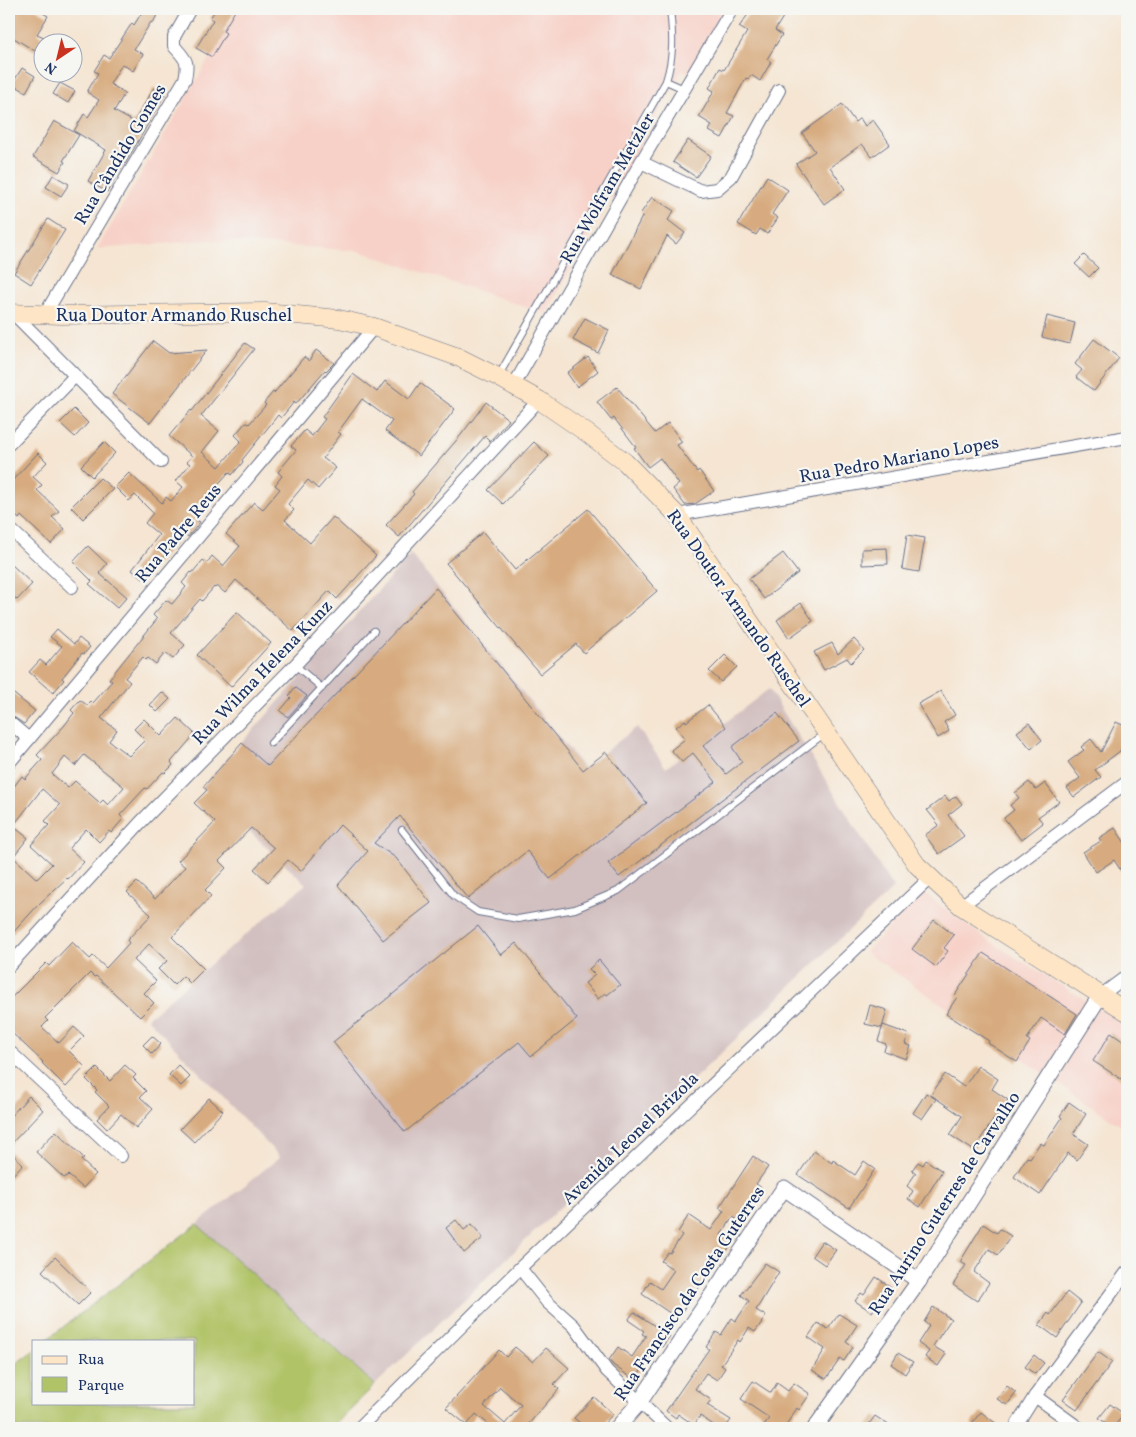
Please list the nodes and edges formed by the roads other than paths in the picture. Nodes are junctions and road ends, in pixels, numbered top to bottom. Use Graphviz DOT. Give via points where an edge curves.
graph roads {
  1 [pos="190,9"];
  2 [pos="670,9"];
  3 [pos="732,9"];
  4 [pos="666,80"];
  5 [pos="684,88"];
  6 [pos="779,90"];
  7 [pos="641,162"];
  8 [pos="11,313"];
  9 [pos="45,314"];
  10 [pos="374,327"];
  11 [pos="75,376"];
  12 [pos="498,377"];
  13 [pos="514,385"];
  14 [pos="540,400"];
  15 [pos="1127,437"];
  16 [pos="9,444"];
  17 [pos="161,462"];
  18 [pos="677,516"];
  19 [pos="9,528"];
  20 [pos="72,587"];
  21 [pos="374,630"];
  22 [pos="295,665"];
  23 [pos="322,688"];
  24 [pos="9,722"];
  25 [pos="826,732"];
  26 [pos="29,739"];
  27 [pos="271,743"];
  28 [pos="9,763"];
  29 [pos="1127,782"];
  30 [pos="402,830"];
  31 [pos="930,878"];
  32 [pos="961,906"];
  33 [pos="9,966"];
  34 [pos="1127,976"];
  35 [pos="1100,996"];
  36 [pos="1127,1012"];
  37 [pos="9,1051"];
  38 [pos="121,1156"];
  39 [pos="520,1268"];
  40 [pos="1127,1272"];
  41 [pos="919,1281"];
  42 [pos="1035,1396"];
  43 [pos="639,1403"];
  44 [pos="359,1428"];
  45 [pos="617,1428"];
  46 [pos="667,1428"];
  47 [pos="815,1428"];
  48 [pos="1015,1428"];
  49 [pos="1079,1428"];
  1 -- 9 [label="street, Rua Cândido Gomes" via="174,37 174,46 188,67 185,79"];
  2 -- 4 [label="lane" via="674,41"];
  3 -- 5 [label="street, Rua Wolfram Metzler"];
  4 -- 5 [label="lane"];
  4 -- 12 [label="lane"];
  5 -- 7 [label="street, Rua Wolfram Metzler"];
  6 -- 7 [label="street" via="730,177 717,189 701,191"];
  7 -- 13 [label="street, Rua Wolfram Metzler"];
  8 -- 9 [label="main road, Rua Doutor Armando Ruschel"];
  8 -- 11 [label="street"];
  9 -- 10 [label="main road, Rua Doutor Armando Ruschel" via="265,312 339,319"];
  10 -- 12 [label="main road, Rua Doutor Armando Ruschel" via="458,357"];
  10 -- 26 [label="street, Rua Padre Reus"];
  11 -- 16 [label="street"];
  11 -- 17 [label="street"];
  12 -- 13 [label="main road, Rua Doutor Armando Ruschel"];
  13 -- 14 [label="main road, Rua Doutor Armando Ruschel"];
  14 -- 18 [label="main road, Rua Doutor Armando Ruschel" via="625,462"];
  14 -- 22 [label="street, Rua Wilma Helena Kunz"];
  15 -- 18 [label="street, Rua Pedro Mariano Lopes"];
  18 -- 25 [label="main road, Rua Doutor Armando Ruschel"];
  19 -- 20 [label="street"];
  21 -- 23 [label="lane"];
  22 -- 23 [label="lane"];
  22 -- 33 [label="street, Rua Wilma Helena Kunz" via="140,823"];
  23 -- 27 [label="lane"];
  24 -- 26 [label="street"];
  25 -- 30 [label="lane" via="618,890 576,910 518,919 478,912 454,896"];
  25 -- 31 [label="main road, Rua Doutor Armando Ruschel"];
  26 -- 28 [label="street, Rua Padre Reus"];
  29 -- 32 [label="street"];
  31 -- 32 [label="main road, Rua Doutor Armando Ruschel"];
  31 -- 39 [label="street, Avenida Leonel Brizola"];
  32 -- 35 [label="main road, Rua Doutor Armando Ruschel"];
  34 -- 35 [label="street"];
  35 -- 36 [label="main road, Rua Doutor Armando Ruschel"];
  35 -- 41 [label="street, Rua Aurino Guterres de Carvalho"];
  37 -- 38 [label="street"];
  39 -- 43 [label="street" via="546,1302 574,1326 607,1372"];
  39 -- 44 [label="street, Avenida Leonel Brizola"];
  40 -- 42 [label="street"];
  41 -- 43 [label="street, Rua Francisco da Costa Guterres" via="784,1188"];
  41 -- 47 [label="street, Rua Aurino Guterres de Carvalho"];
  42 -- 48 [label="street"];
  42 -- 49 [label="street"];
  43 -- 45 [label="street, Rua Francisco da Costa Guterres"];
  43 -- 46 [label="street"];
}
